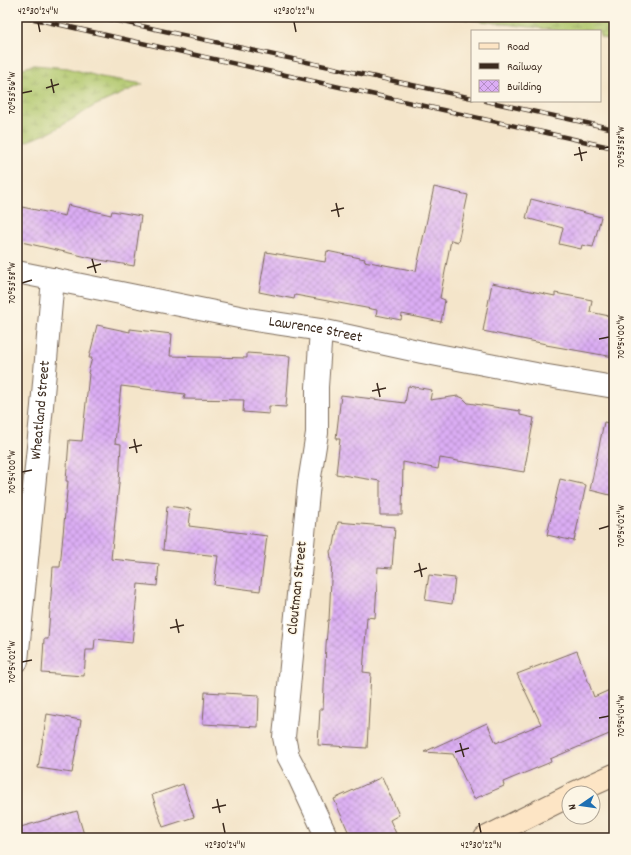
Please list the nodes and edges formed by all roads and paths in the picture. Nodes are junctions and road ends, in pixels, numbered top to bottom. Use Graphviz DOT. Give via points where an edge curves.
graph roads {
  1 [pos="17,272"];
  2 [pos="53,279"];
  3 [pos="321,330"];
  4 [pos="614,388"];
  5 [pos="17,661"];
  6 [pos="614,774"];
  7 [pos="591,785"];
  8 [pos="561,800"];
  9 [pos="327,838"];
  10 [pos="485,838"];
  1 -- 2 [label="street, Lawrence Street"];
  2 -- 3 [label="street, Lawrence Street" via="250,319"];
  2 -- 5 [label="street, Wheatland Street"];
  3 -- 4 [label="street, Lawrence Street" via="430,354"];
  3 -- 9 [label="street, Cloutman Street" via="317,433 309,482 284,737 288,756"];
  6 -- 7 [label="main road"];
  8 -- 10 [label="main road"];
}
